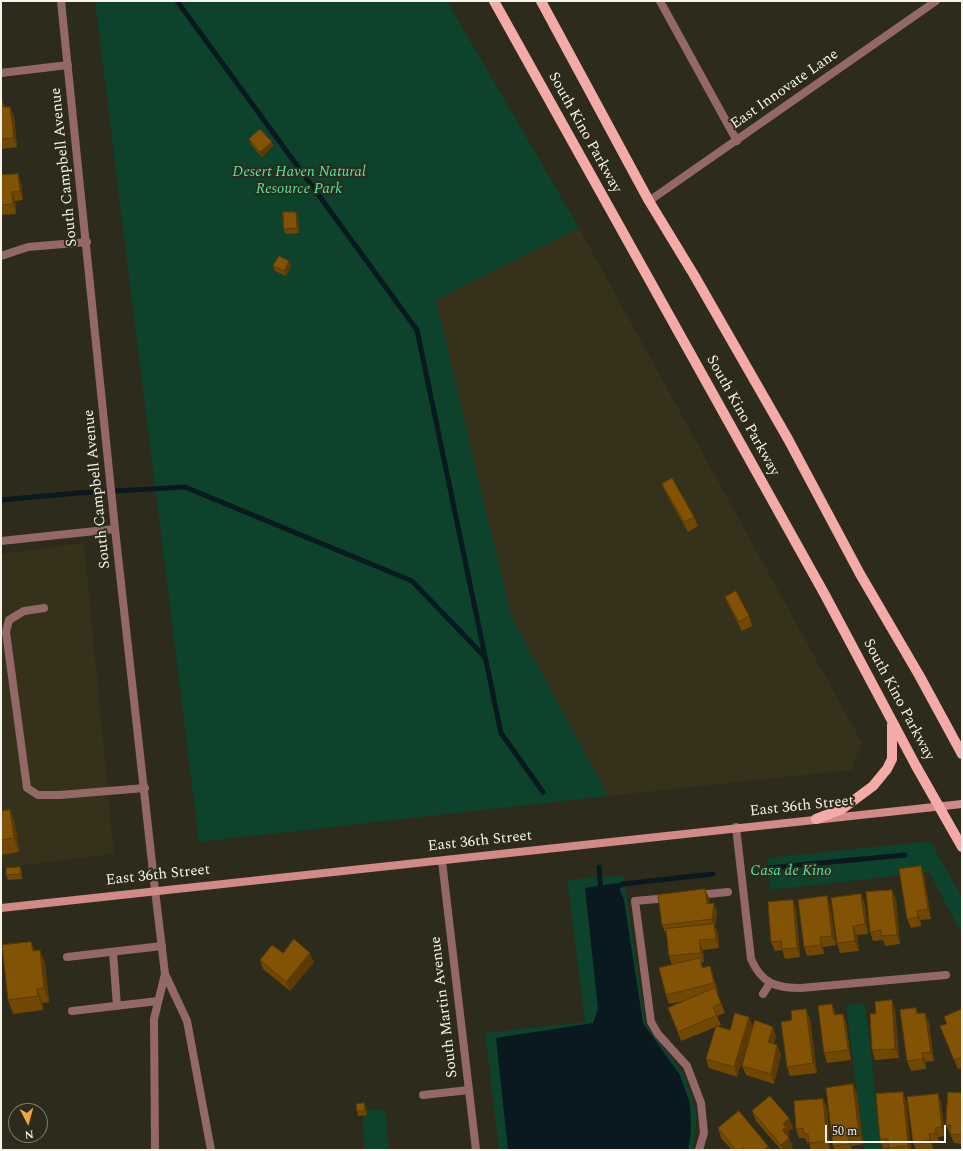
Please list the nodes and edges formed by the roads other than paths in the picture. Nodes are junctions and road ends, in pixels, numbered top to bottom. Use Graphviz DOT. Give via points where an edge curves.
graph roads {
  1 [pos="61,1"];
  2 [pos="494,1"];
  3 [pos="541,1"];
  4 [pos="660,1"];
  5 [pos="936,1"];
  6 [pos="68,65"];
  7 [pos="1,73"];
  8 [pos="737,140"];
  9 [pos="649,201"];
  10 [pos="87,242"];
  11 [pos="1,256"];
  12 [pos="115,529"];
  13 [pos="1,541"];
  14 [pos="44,608"];
  15 [pos="892,721"];
  16 [pos="962,754"];
  17 [pos="145,788"];
  18 [pos="962,804"];
  19 [pos="939,807"];
  20 [pos="816,819"];
  21 [pos="736,827"];
  22 [pos="962,847"];
  23 [pos="442,861"];
  24 [pos="155,890"];
  25 [pos="728,892"];
  26 [pos="690,896"];
  27 [pos="674,897"];
  28 [pos="1,908"];
  29 [pos="162,946"];
  30 [pos="113,952"];
  31 [pos="67,958"];
  32 [pos="165,974"];
  33 [pos="946,975"];
  34 [pos="770,983"];
  35 [pos="763,994"];
  36 [pos="158,1001"];
  37 [pos="117,1006"];
  38 [pos="72,1011"];
  39 [pos="469,1090"];
  40 [pos="423,1095"];
  41 [pos="155,1150"];
  42 [pos="211,1150"];
  43 [pos="476,1150"];
  44 [pos="699,1150"];
  1 -- 6 [label="street, South Campbell Avenue"];
  2 -- 15 [label="main road, South Kino Parkway"];
  3 -- 9 [label="main road, South Kino Parkway"];
  4 -- 8 [label="street"];
  5 -- 8 [label="street, East Innovate Lane"];
  6 -- 7 [label="street"];
  6 -- 10 [label="street, South Campbell Avenue"];
  8 -- 9 [label="street, East Innovate Lane"];
  9 -- 16 [label="main road, South Kino Parkway" via="788,438 860,574"];
  10 -- 11 [label="street" via="28,247"];
  10 -- 12 [label="street, South Campbell Avenue"];
  12 -- 13 [label="street"];
  12 -- 17 [label="street, South Campbell Avenue"];
  14 -- 17 [label="street" via="24,611 8,620 6,632 27,788 38,795"];
  15 -- 19 [label="main road, South Kino Parkway"];
  15 -- 20 [label="main road" via="892,759 887,769 873,786 842,809"];
  17 -- 24 [label="street, South Campbell Avenue"];
  18 -- 19 [label="main road, East 36th Street"];
  19 -- 20 [label="main road, East 36th Street"];
  19 -- 22 [label="main road, South Kino Parkway"];
  20 -- 21 [label="main road, East 36th Street"];
  21 -- 23 [label="main road, East 36th Street"];
  21 -- 34 [label="street" via="751,960 757,972"];
  23 -- 24 [label="main road, East 36th Street"];
  23 -- 39 [label="street, South Martin Avenue"];
  24 -- 28 [label="main road, East 36th Street"];
  24 -- 29 [label="street, South Campbell Avenue"];
  25 -- 26 [label="street"];
  27 -- 44 [label="street" via="635,901 651,1022 658,1034 687,1066 701,1103 704,1133"];
  29 -- 30 [label="street"];
  29 -- 32 [label="street, South Campbell Avenue"];
  30 -- 31 [label="street"];
  30 -- 37 [label="street"];
  32 -- 36 [label="street, South Campbell Avenue"];
  32 -- 42 [label="street, South Campbell Avenue" via="187,1021"];
  33 -- 34 [label="street" via="802,988 788,988"];
  34 -- 35 [label="street"];
  36 -- 37 [label="street"];
  36 -- 41 [label="street, South Campbell Avenue" via="154,1019"];
  37 -- 38 [label="street"];
  39 -- 40 [label="street"];
  39 -- 43 [label="street, South Martin Avenue"];
}
